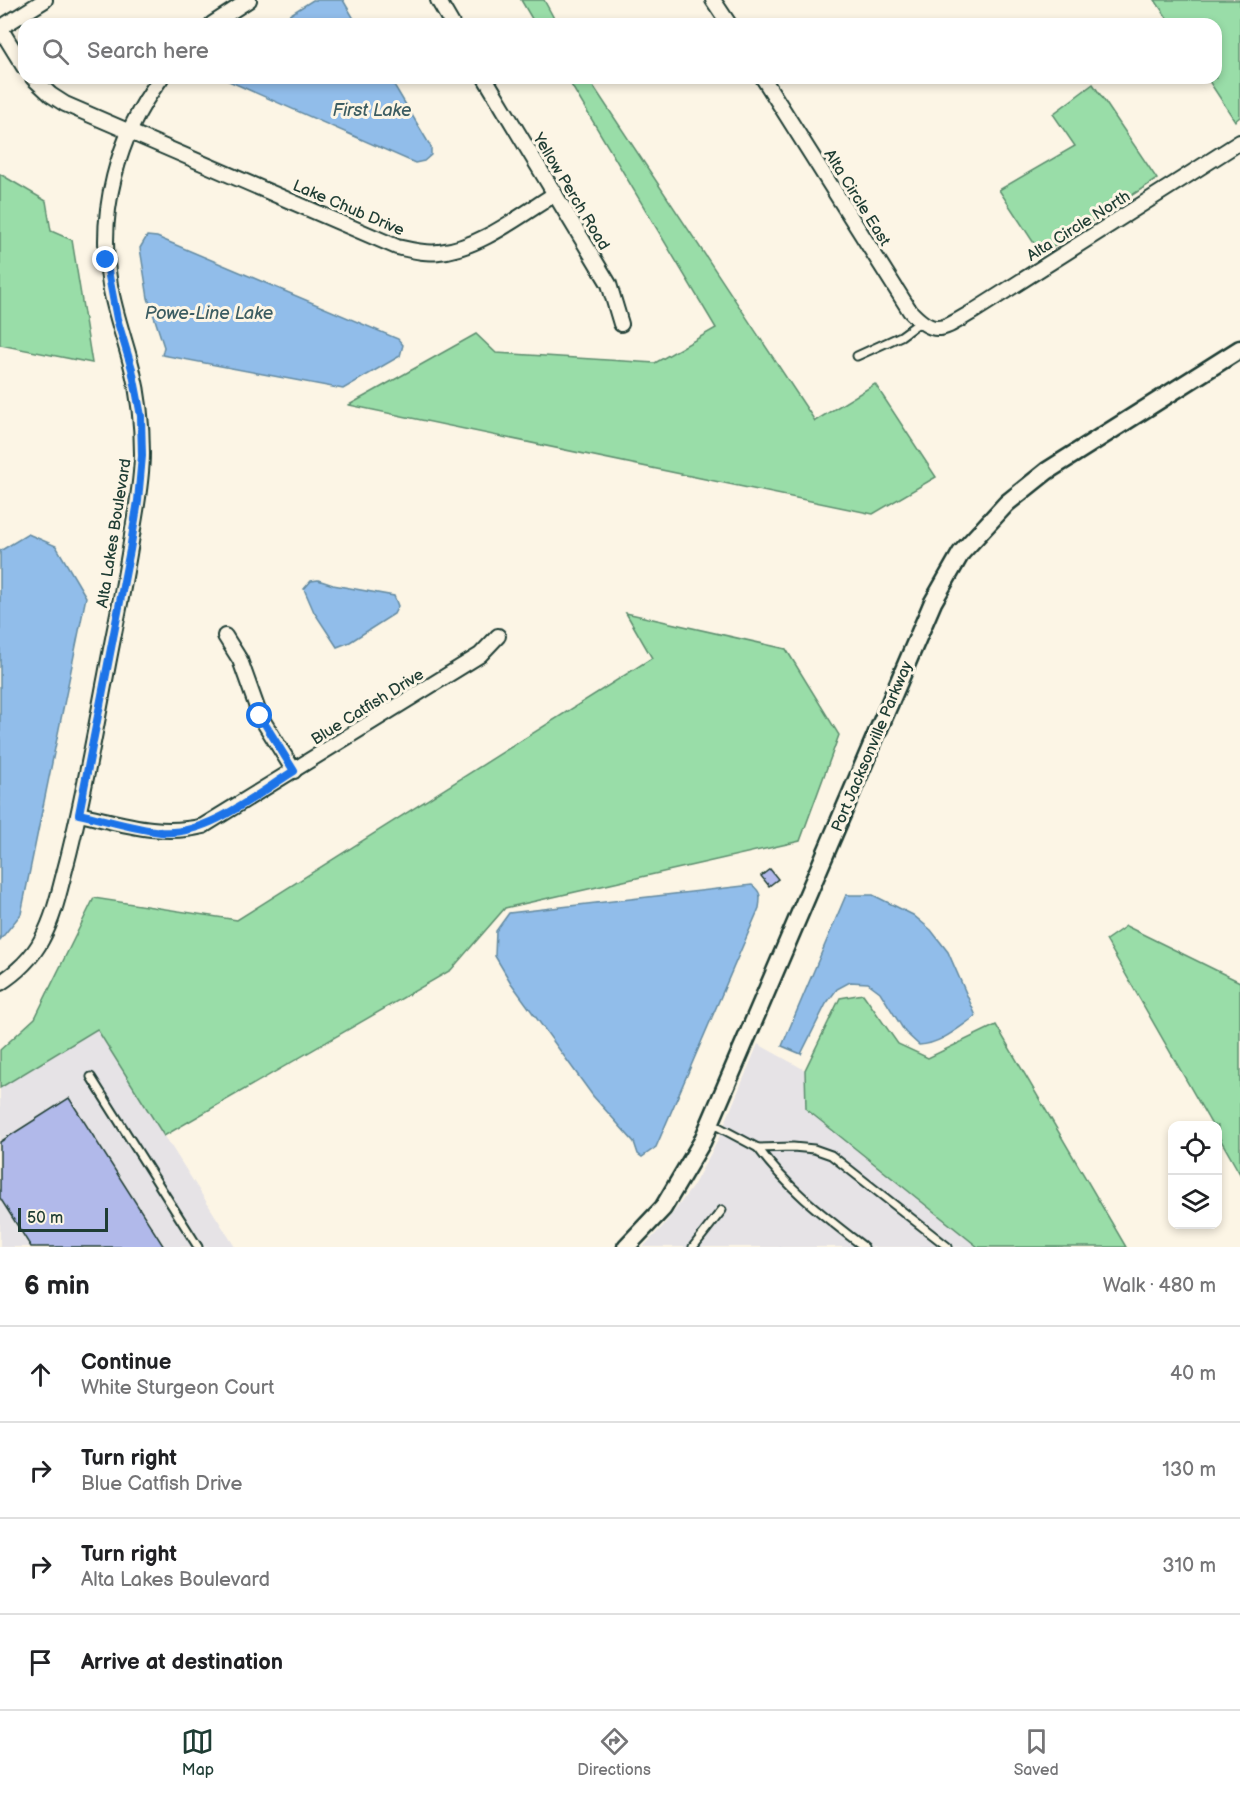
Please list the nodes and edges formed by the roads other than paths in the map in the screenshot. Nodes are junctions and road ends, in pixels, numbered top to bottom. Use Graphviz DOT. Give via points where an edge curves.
graph roads {
  1 [pos="45,0"];
  2 [pos="249,0"];
  3 [pos="438,0"];
  4 [pos="713,0"];
  5 [pos="221,18"];
  6 [pos="448,18"];
  7 [pos="725,18"];
  8 [pos="0,28"];
  9 [pos="18,57"];
  10 [pos="39,84"];
  11 [pos="157,84"];
  12 [pos="488,84"];
  13 [pos="767,84"];
  14 [pos="129,130"];
  15 [pos="1240,142"];
  16 [pos="555,195"];
  17 [pos="621,324"];
  18 [pos="926,325"];
  19 [pos="1240,349"];
  20 [pos="857,356"];
  21 [pos="225,636"];
  22 [pos="498,636"];
  23 [pos="294,771"];
  24 [pos="79,814"];
  25 [pos="0,983"];
  26 [pos="91,1077"];
  27 [pos="710,1123"];
  28 [pos="758,1148"];
  29 [pos="722,1210"];
  30 [pos="198,1247"];
  31 [pos="626,1247"];
  32 [pos="693,1247"];
  33 [pos="864,1247"];
  34 [pos="948,1247"];
  1 -- 8 [label="street"];
  2 -- 5 [label="street"];
  3 -- 6 [label="street"];
  4 -- 7 [label="street"];
  8 -- 9 [label="street"];
  10 -- 14 [label="street, Lake Chub Drive" via="65,104"];
  11 -- 14 [label="street, Alta Lakes Boulevard"];
  12 -- 16 [label="street, Yellow Perch Road"];
  13 -- 18 [label="street, Alta Circle East" via="910,311"];
  14 -- 16 [label="street, Lake Chub Drive" via="398,247 418,251 438,253 459,248"];
  14 -- 24 [label="street, Alta Lakes Boulevard" via="109,198 106,260 141,416 142,456 130,550"];
  15 -- 18 [label="street, Alta Circle North" via="974,311 943,328"];
  16 -- 17 [label="street, Yellow Perch Road" via="609,284"];
  18 -- 20 [label="lane"];
  19 -- 27 [label="street, Port Jacksonville Parkway" via="1047,471 1007,503 962,553 933,602"];
  21 -- 23 [label="street" via="240,660 260,716"];
  22 -- 23 [label="street, Blue Catfish Drive" via="480,655"];
  23 -- 24 [label="street, Blue Catfish Drive" via="219,818 188,830 160,832"];
  24 -- 25 [label="street, Alta Lakes Boulevard" via="53,914 41,941 26,961"];
  26 -- 30 [label="lane"];
  27 -- 28 [label="lane"];
  27 -- 31 [label="street, Port Jacksonville Parkway" via="663,1208"];
  28 -- 33 [label="lane" via="805,1201"];
  28 -- 34 [label="lane" via="814,1149 831,1155"];
  29 -- 32 [label="lane"];
}
